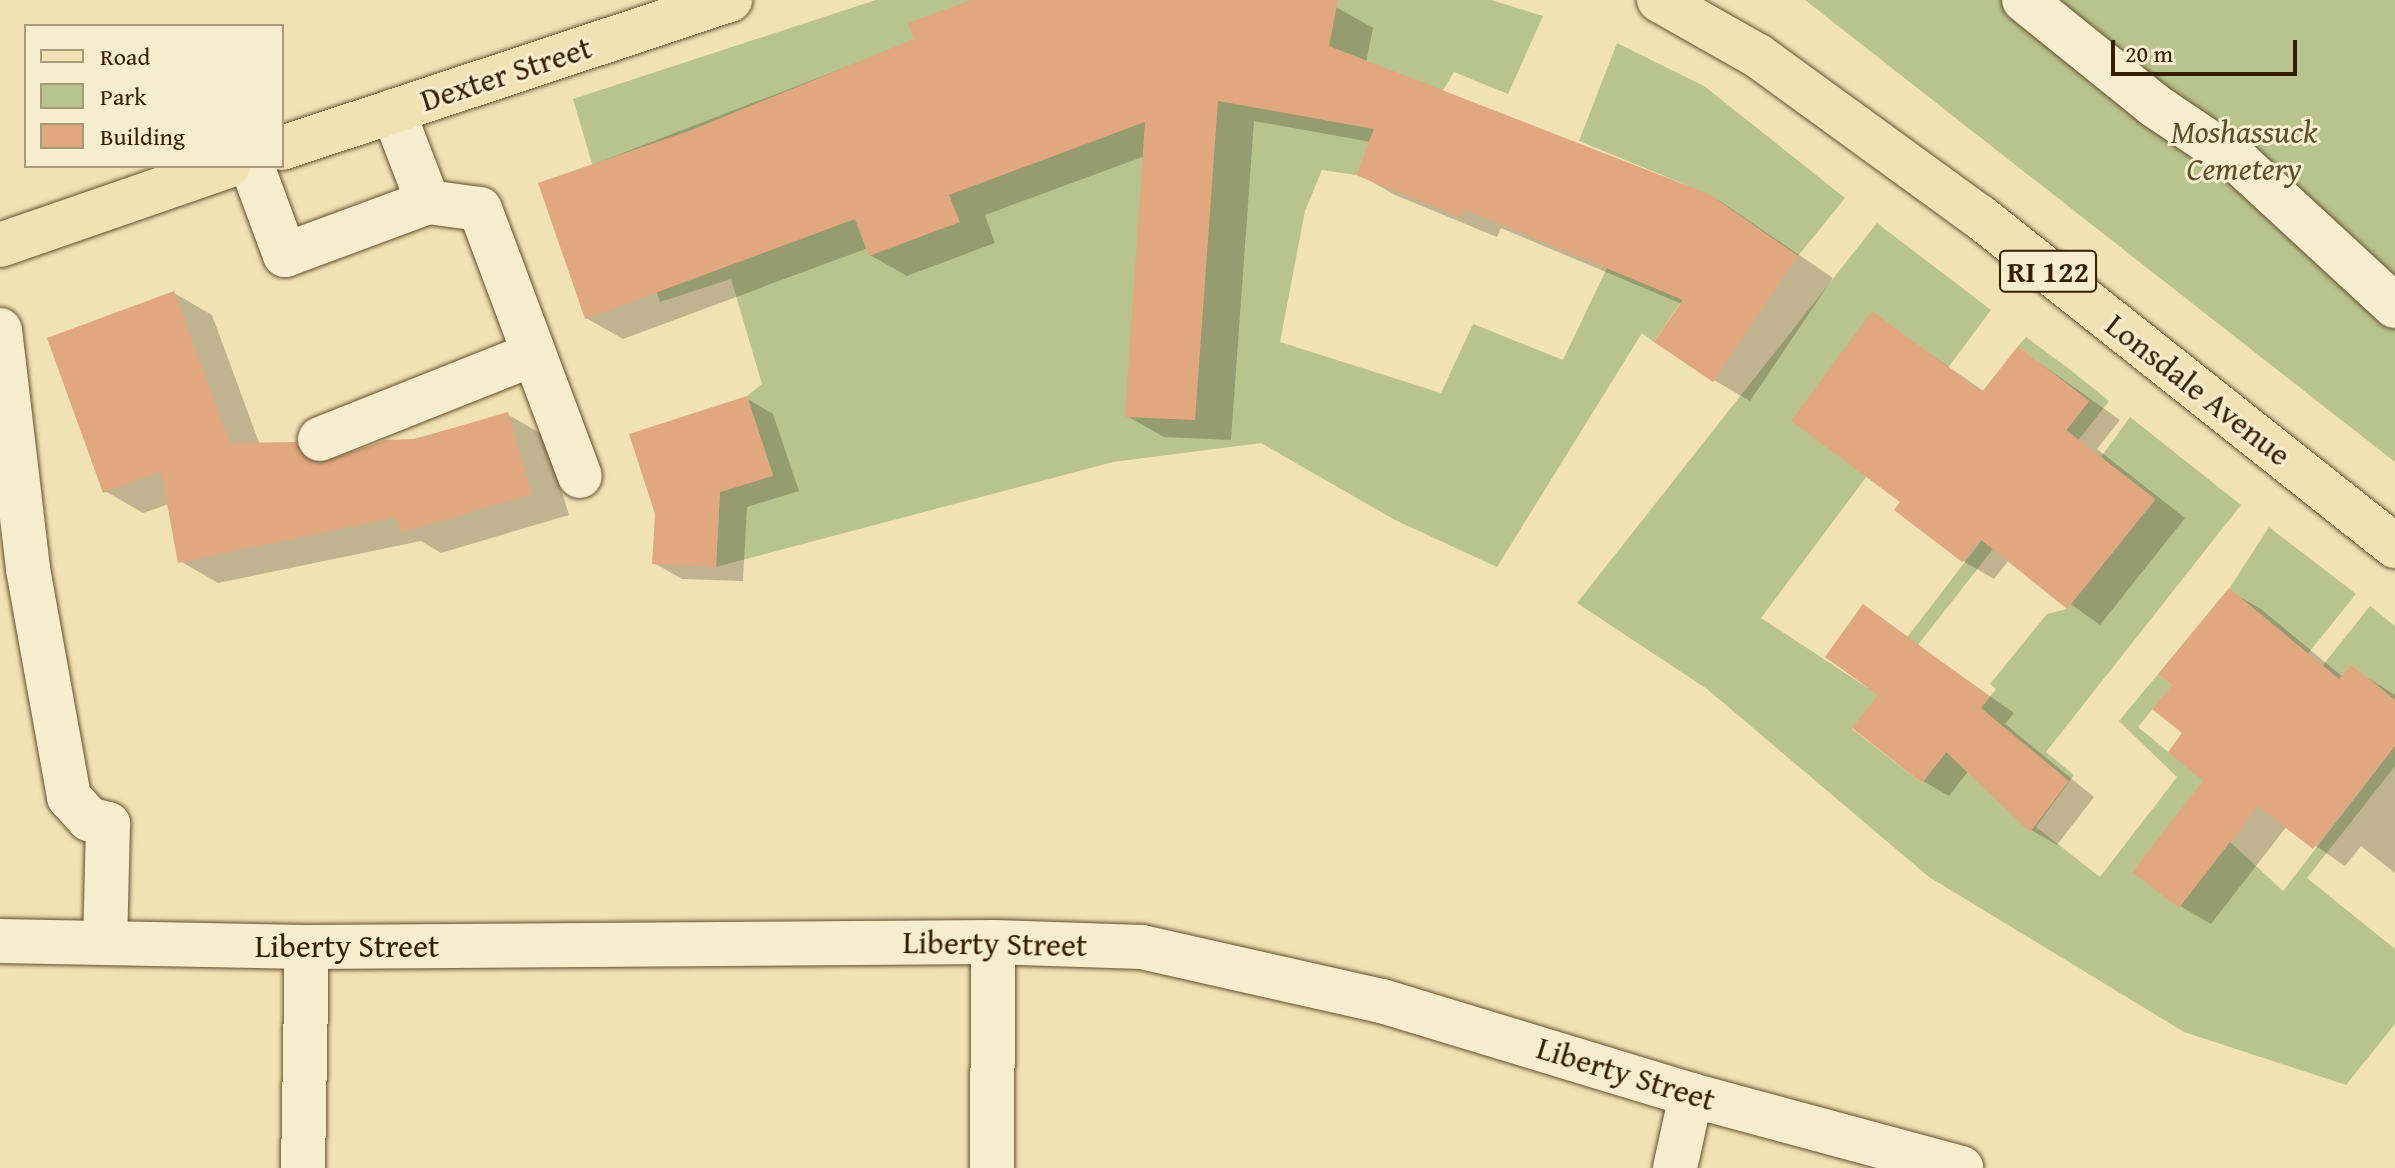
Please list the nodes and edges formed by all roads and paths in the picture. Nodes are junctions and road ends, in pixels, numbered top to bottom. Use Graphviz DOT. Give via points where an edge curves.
graph roads {
  1 [pos="730,0"];
  2 [pos="2024,0"];
  3 [pos="1680,3"];
  4 [pos="651,13"];
  5 [pos="393,111"];
  6 [pos="284,147"];
  7 [pos="222,168"];
  8 [pos="253,168"];
  9 [pos="428,202"];
  10 [pos="0,245"];
  11 [pos="2395,306"];
  12 [pos="0,330"];
  13 [pos="534,354"];
  14 [pos="320,439"];
  15 [pos="580,476"];
  16 [pos="2395,546"];
  17 [pos="0,941"];
  18 [pos="993,942"];
  19 [pos="105,943"];
  20 [pos="307,947"];
  21 [pos="1691,1095"];
  22 [pos="303,1168"];
  23 [pos="992,1168"];
  24 [pos="1675,1168"];
  25 [pos="1961,1168"];
  1 -- 4 [label="main road, Dexter Street"];
  2 -- 11 [label="street" via="2154,105 2240,163"];
  3 -- 16 [label="main road, Lonsdale Avenue / RI 122" via="1980,217"];
  4 -- 5 [label="main road, Dexter Street"];
  5 -- 6 [label="main road, Dexter Street"];
  5 -- 9 [label="street"];
  7 -- 10 [label="main road"];
  8 -- 9 [label="street" via="285,255"];
  9 -- 13 [label="street" via="480,209"];
  12 -- 19 [label="street" via="28,569 69,797 89,819 108,824"];
  13 -- 14 [label="street"];
  13 -- 15 [label="street"];
  17 -- 19 [label="street, Liberty Street"];
  18 -- 20 [label="street, Liberty Street"];
  18 -- 21 [label="street, Liberty Street" via="1142,947 1382,1001"];
  18 -- 23 [label="street"];
  19 -- 20 [label="street, Liberty Street"];
  20 -- 22 [label="street"];
  21 -- 24 [label="street"];
  21 -- 25 [label="street, Liberty Street"];
}
